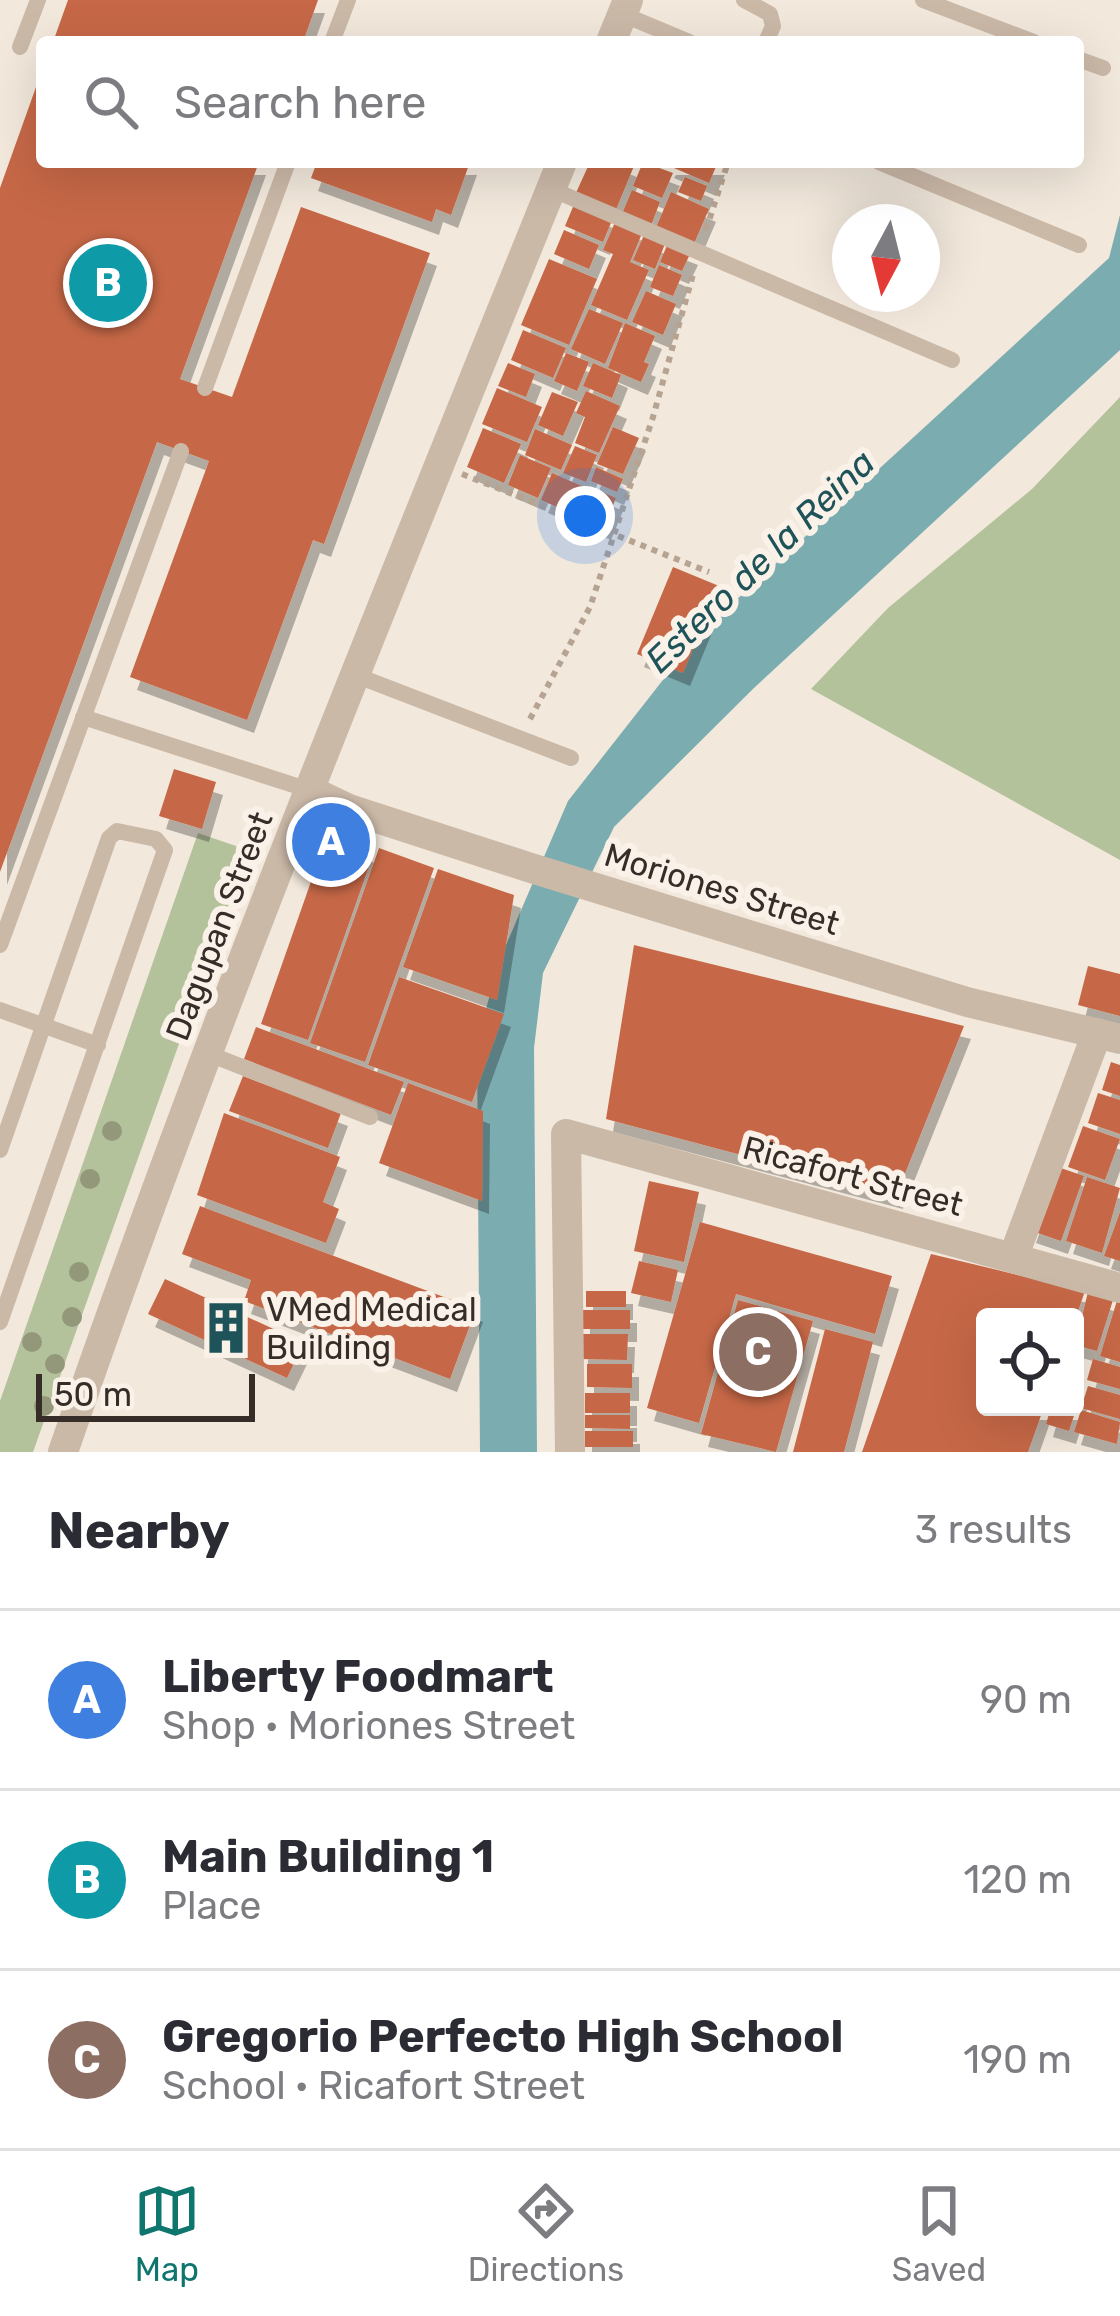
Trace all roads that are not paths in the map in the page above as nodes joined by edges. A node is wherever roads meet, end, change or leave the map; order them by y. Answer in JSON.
{"nodes":[{"id":1,"x":38,"y":0,"type":"edge"},
{"id":2,"x":348,"y":0,"type":"edge"},
{"id":3,"x":744,"y":0,"type":"edge"},
{"id":4,"x":923,"y":0,"type":"edge"},
{"id":5,"x":620,"y":19,"type":"edge"},
{"id":6,"x":334,"y":36,"type":"edge"},
{"id":7,"x":671,"y":36,"type":"edge"},
{"id":8,"x":768,"y":36,"type":"edge"},
{"id":9,"x":1018,"y":36,"type":"edge"},
{"id":10,"x":20,"y":47,"type":"dead end"},
{"id":11,"x":1084,"y":60,"type":"edge"},
{"id":12,"x":1103,"y":68,"type":"dead end"},
{"id":13,"x":286,"y":168,"type":"edge"},
{"id":14,"x":893,"y":168,"type":"edge"},
{"id":15,"x":557,"y":176,"type":"edge"},
{"id":16,"x":1079,"y":245,"type":"dead end"},
{"id":17,"x":952,"y":360,"type":"dead end"},
{"id":18,"x":205,"y":388,"type":"dead end"},
{"id":19,"x":181,"y":451,"type":"dead end"},
{"id":20,"x":355,"y":675,"type":"junction"},
{"id":21,"x":83,"y":717,"type":"junction"},
{"id":22,"x":571,"y":758,"type":"dead end"},
{"id":23,"x":309,"y":790,"type":"junction"},
{"id":24,"x":0,"y":945,"type":"edge"},
{"id":25,"x":0,"y":1010,"type":"edge"},
{"id":26,"x":44,"y":1026,"type":"junction"},
{"id":27,"x":1108,"y":1036,"type":"edge"},
{"id":28,"x":98,"y":1046,"type":"junction"},
{"id":29,"x":209,"y":1054,"type":"junction"},
{"id":30,"x":370,"y":1117,"type":"dead end"},
{"id":31,"x":0,"y":1150,"type":"edge"},
{"id":32,"x":1012,"y":1258,"type":"junction"},
{"id":33,"x":1120,"y":1288,"type":"edge"},
{"id":34,"x":0,"y":1322,"type":"edge"},
{"id":35,"x":63,"y":1452,"type":"edge"},
{"id":36,"x":570,"y":1452,"type":"edge"}],
"edges":[{"from":1,"to":10,"type":"lane"},
{"from":2,"to":6,"type":"lane"},
{"from":3,"to":8,"type":"lane"},
{"from":4,"to":9,"type":"lane"},
{"from":5,"to":7,"type":"lane"},
{"from":11,"to":12,"type":"lane"},
{"from":13,"to":18,"type":"lane"},
{"from":14,"to":16,"type":"lane"},
{"from":15,"to":17,"type":"lane"},
{"from":15,"to":20,"type":"street","name":"Dagupan Street"},
{"from":19,"to":21,"type":"lane"},
{"from":20,"to":22,"type":"lane"},
{"from":20,"to":23,"type":"street","name":"Dagupan Street"},
{"from":21,"to":23,"type":"lane"},
{"from":21,"to":24,"type":"lane"},
{"from":23,"to":27,"type":"street","name":"Moriones Street"},
{"from":23,"to":29,"type":"street","name":"Dagupan Street"},
{"from":25,"to":26,"type":"lane"},
{"from":26,"to":28,"type":"lane"},
{"from":26,"to":28,"type":"lane"},
{"from":26,"to":31,"type":"lane"},
{"from":27,"to":32,"type":"street"},
{"from":28,"to":34,"type":"lane"},
{"from":29,"to":30,"type":"lane"},
{"from":29,"to":35,"type":"street","name":"Dagupan Street"},
{"from":32,"to":33,"type":"street","name":"Ricafort Street"},
{"from":32,"to":36,"type":"street","name":"Ricafort Street"}]}
